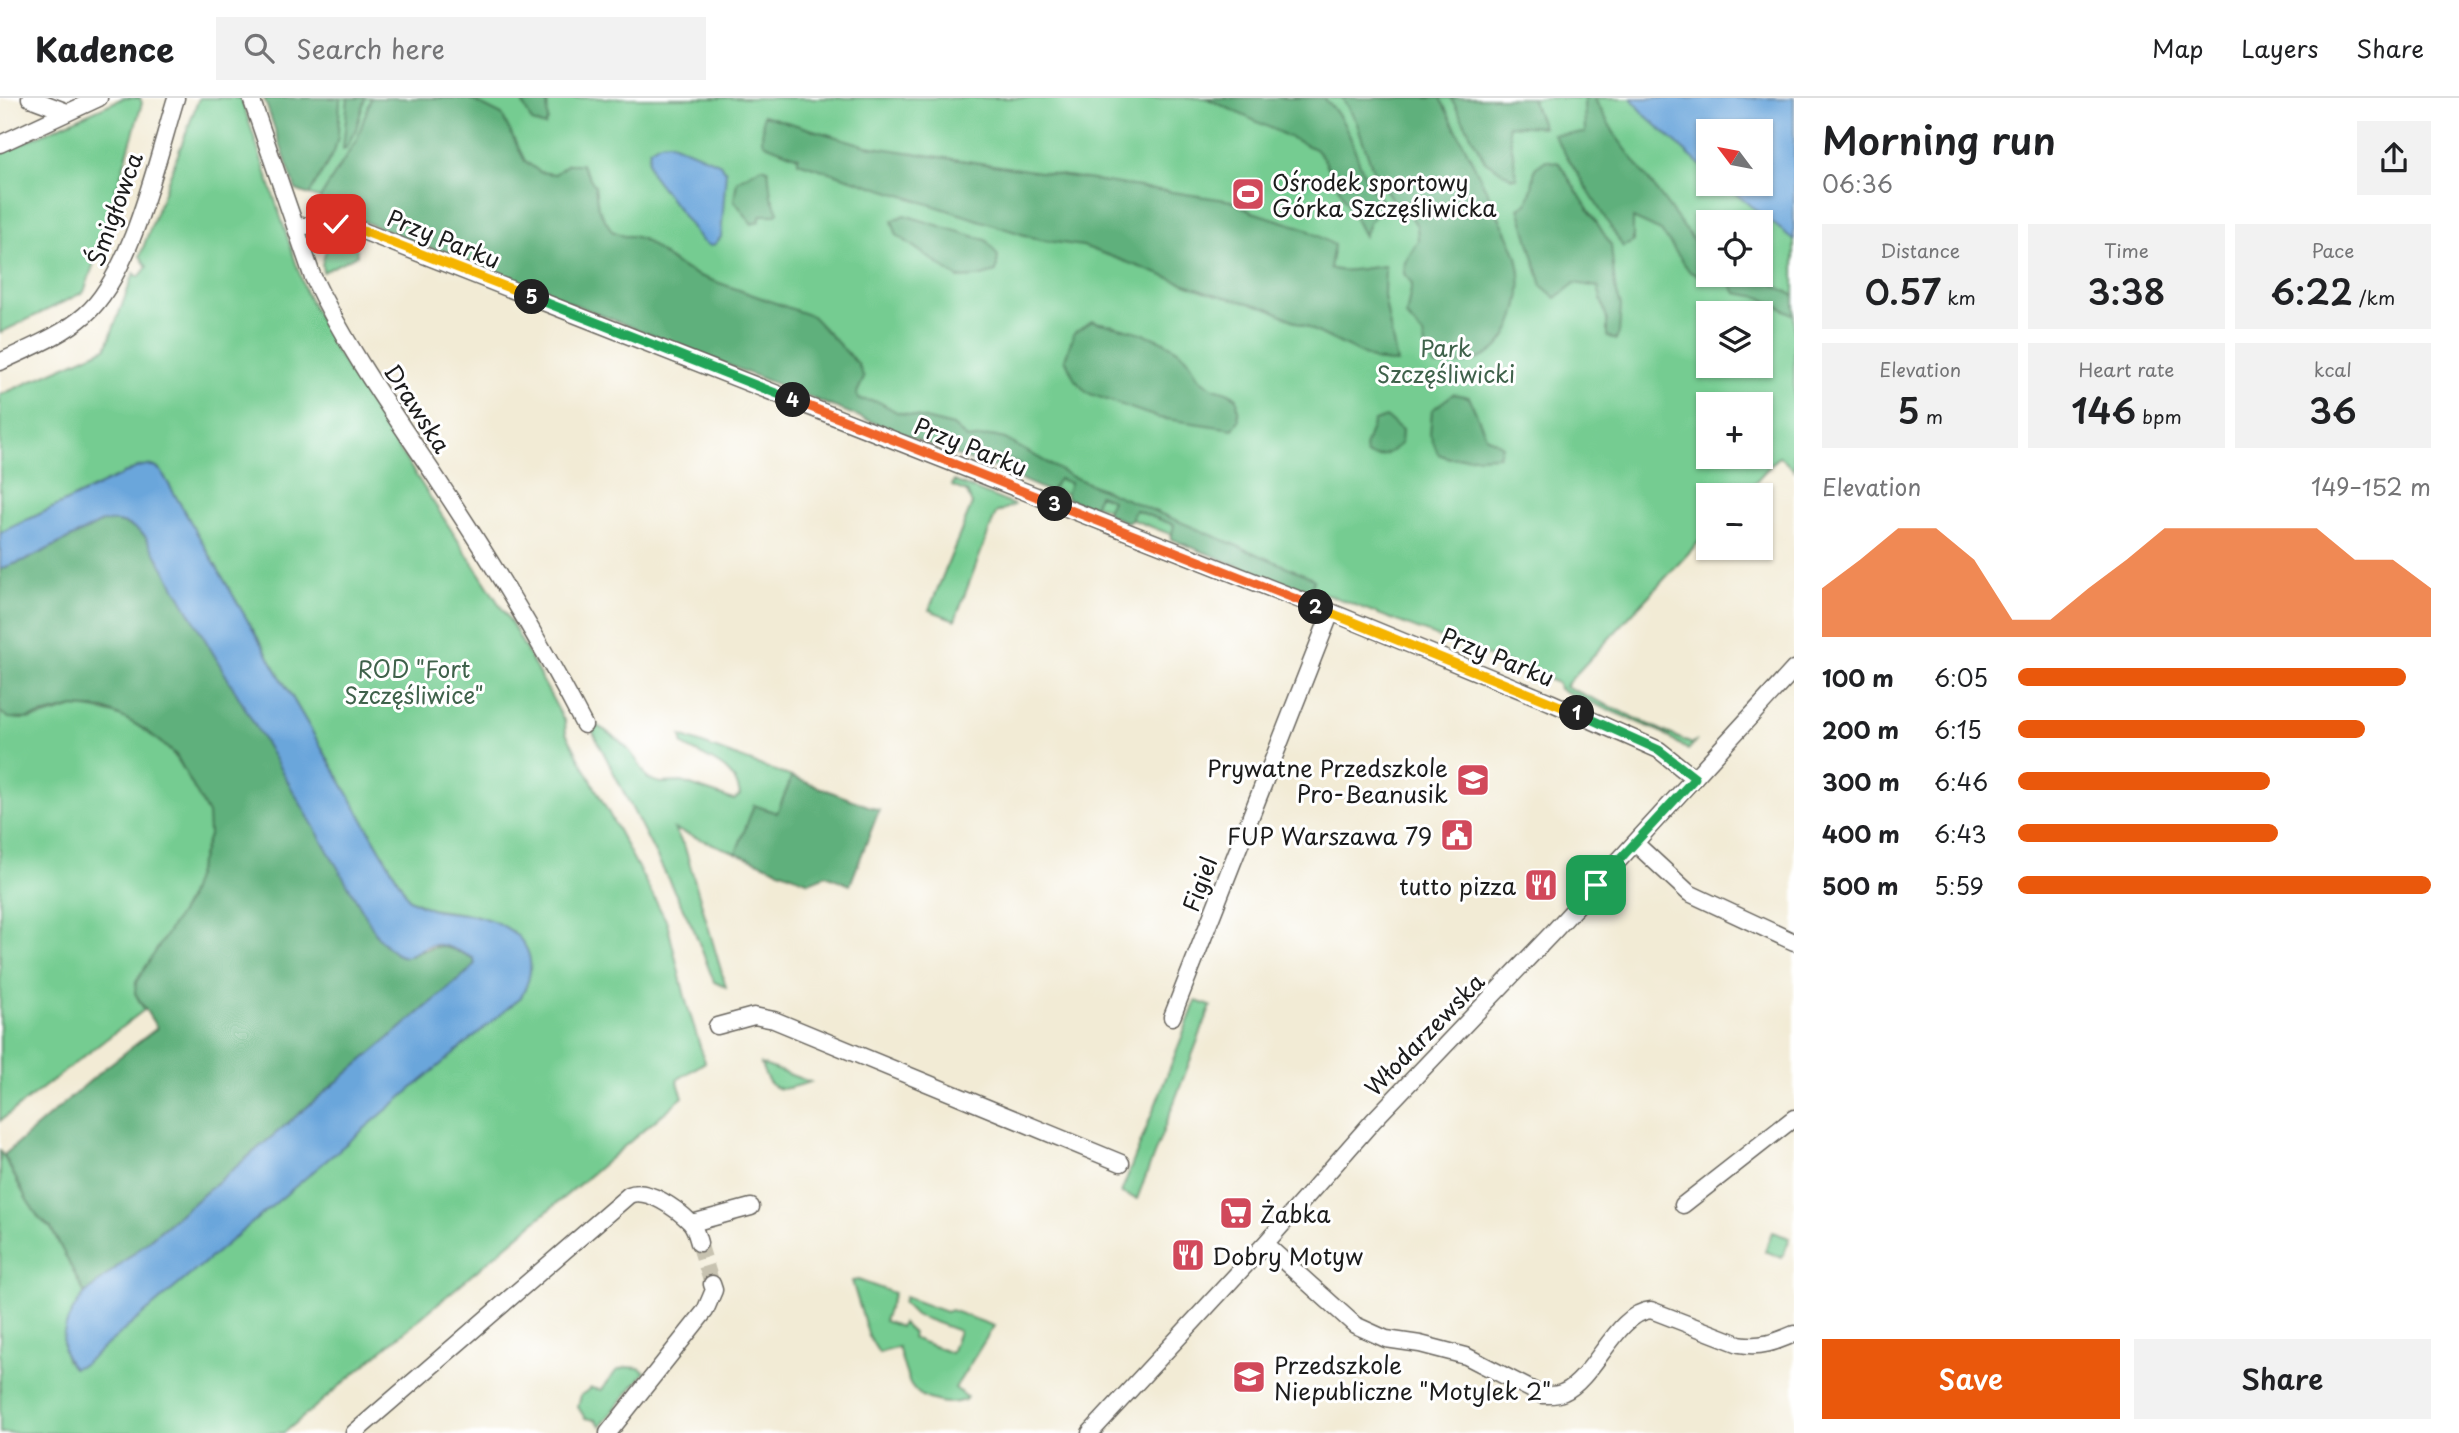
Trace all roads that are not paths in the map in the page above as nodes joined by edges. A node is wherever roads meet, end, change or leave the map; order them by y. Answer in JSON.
{"nodes":[{"id":1,"x":30,"y":98,"type":"edge"},
{"id":2,"x":99,"y":98,"type":"edge"},
{"id":3,"x":176,"y":98,"type":"edge"},
{"id":4,"x":251,"y":98,"type":"edge"},
{"id":5,"x":67,"y":112,"type":"junction"},
{"id":6,"x":0,"y":144,"type":"edge"},
{"id":7,"x":296,"y":227,"type":"junction"},
{"id":8,"x":0,"y":362,"type":"edge"},
{"id":9,"x":1331,"y":612,"type":"junction"},
{"id":10,"x":1794,"y":669,"type":"edge"},
{"id":11,"x":584,"y":725,"type":"dead end"},
{"id":12,"x":1695,"y":778,"type":"junction"},
{"id":13,"x":1635,"y":843,"type":"junction"},
{"id":14,"x":1794,"y":942,"type":"edge"},
{"id":15,"x":1172,"y":1017,"type":"dead end"},
{"id":16,"x":717,"y":1026,"type":"dead end"},
{"id":17,"x":1794,"y":1118,"type":"edge"},
{"id":18,"x":1121,"y":1163,"type":"dead end"},
{"id":19,"x":1683,"y":1205,"type":"dead end"},
{"id":20,"x":751,"y":1207,"type":"dead end"},
{"id":21,"x":692,"y":1223,"type":"junction"},
{"id":22,"x":699,"y":1243,"type":"tunnel mouth"},
{"id":23,"x":1265,"y":1244,"type":"junction"},
{"id":24,"x":712,"y":1284,"type":"tunnel mouth"},
{"id":25,"x":1794,"y":1334,"type":"edge"},
{"id":26,"x":354,"y":1433,"type":"edge"},
{"id":27,"x":608,"y":1433,"type":"edge"},
{"id":28,"x":1090,"y":1433,"type":"edge"}],
"edges":[{"from":1,"to":5,"type":"street"},
{"from":2,"to":5,"type":"street"},
{"from":3,"to":8,"type":"street","name":"Śmigłowca"},
{"from":4,"to":7,"type":"street","name":"Drawska"},
{"from":5,"to":6,"type":"street"},
{"from":7,"to":9,"type":"street","name":"Przy Parku"},
{"from":7,"to":11,"type":"street","name":"Drawska"},
{"from":9,"to":12,"type":"street","name":"Przy Parku"},
{"from":9,"to":15,"type":"street","name":"Figiel"},
{"from":10,"to":12,"type":"street","name":"Włodarzewska"},
{"from":12,"to":13,"type":"street","name":"Włodarzewska"},
{"from":13,"to":14,"type":"street"},
{"from":13,"to":23,"type":"street","name":"Włodarzewska"},
{"from":16,"to":18,"type":"street"},
{"from":17,"to":19,"type":"street"},
{"from":20,"to":21,"type":"street"},
{"from":21,"to":22,"type":"street"},
{"from":21,"to":26,"type":"street"},
{"from":23,"to":25,"type":"street"},
{"from":23,"to":28,"type":"street","name":"Włodarzewska"},
{"from":24,"to":27,"type":"street"}]}
